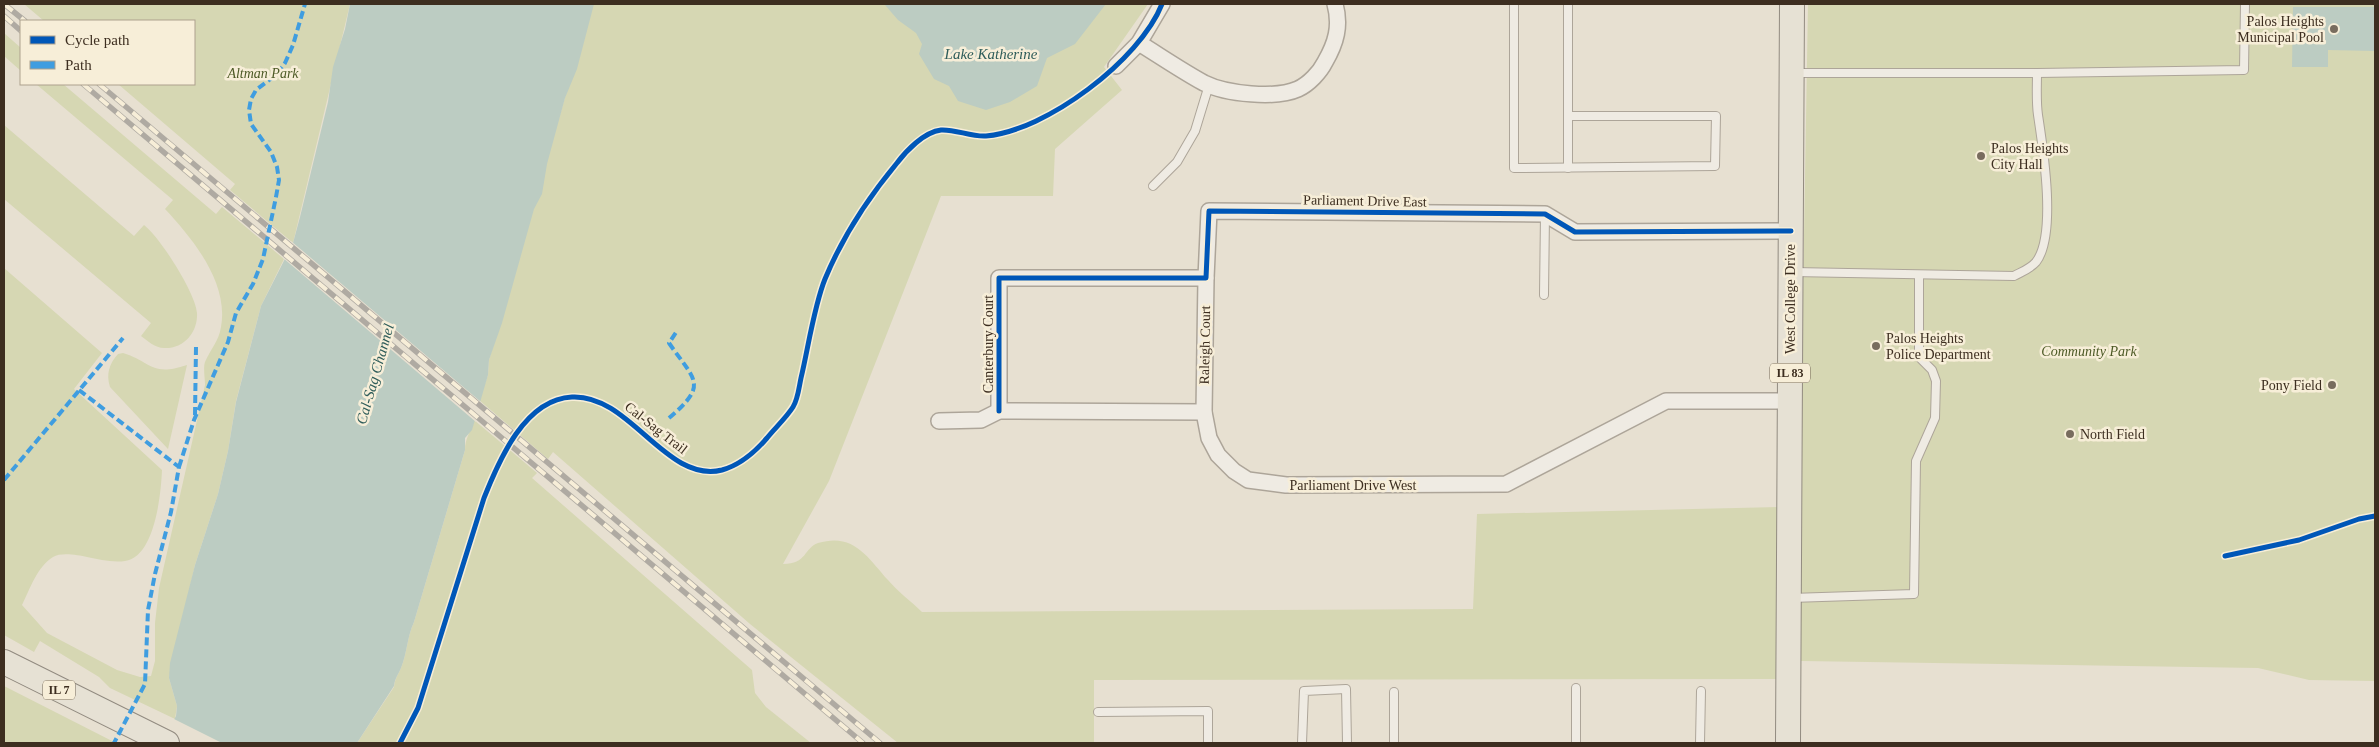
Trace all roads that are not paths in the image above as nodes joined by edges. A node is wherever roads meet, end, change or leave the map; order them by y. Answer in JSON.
{"nodes":[{"id":1,"x":1162,"y":4,"type":"edge"},
{"id":2,"x":1335,"y":4,"type":"edge"},
{"id":3,"x":1514,"y":4,"type":"edge"},
{"id":4,"x":1568,"y":4,"type":"edge"},
{"id":5,"x":1792,"y":4,"type":"edge"},
{"id":6,"x":2245,"y":4,"type":"edge"},
{"id":7,"x":1139,"y":43,"type":"junction"},
{"id":8,"x":1116,"y":66,"type":"dead end"},
{"id":9,"x":2037,"y":73,"type":"junction"},
{"id":10,"x":1792,"y":74,"type":"junction"},
{"id":11,"x":1209,"y":85,"type":"junction"},
{"id":12,"x":1568,"y":116,"type":"junction"},
{"id":13,"x":1568,"y":168,"type":"junction"},
{"id":14,"x":1153,"y":186,"type":"dead end"},
{"id":15,"x":1545,"y":214,"type":"junction"},
{"id":16,"x":1791,"y":231,"type":"junction"},
{"id":17,"x":1791,"y":272,"type":"junction"},
{"id":18,"x":1919,"y":275,"type":"junction"},
{"id":19,"x":1206,"y":278,"type":"junction"},
{"id":20,"x":1544,"y":294,"type":"dead end"},
{"id":21,"x":1790,"y":401,"type":"junction"},
{"id":22,"x":999,"y":411,"type":"junction"},
{"id":23,"x":1204,"y":412,"type":"junction"},
{"id":24,"x":939,"y":421,"type":"dead end"},
{"id":25,"x":1789,"y":598,"type":"junction"},
{"id":26,"x":4,"y":662,"type":"edge"},
{"id":27,"x":1576,"y":688,"type":"dead end"},
{"id":28,"x":1701,"y":691,"type":"dead end"},
{"id":29,"x":1394,"y":692,"type":"dead end"},
{"id":30,"x":1098,"y":712,"type":"dead end"},
{"id":31,"x":167,"y":743,"type":"edge"},
{"id":32,"x":1208,"y":743,"type":"edge"},
{"id":33,"x":1302,"y":743,"type":"edge"},
{"id":34,"x":1347,"y":743,"type":"edge"},
{"id":35,"x":1394,"y":743,"type":"edge"},
{"id":36,"x":1576,"y":743,"type":"edge"},
{"id":37,"x":1700,"y":743,"type":"edge"},
{"id":38,"x":1788,"y":743,"type":"edge"}],
"edges":[{"from":1,"to":7,"type":"street"},
{"from":2,"to":11,"type":"street"},
{"from":3,"to":13,"type":"lane"},
{"from":4,"to":12,"type":"lane"},
{"from":5,"to":10,"type":"main road","name":"West College Drive","number":"IL 83"},
{"from":6,"to":9,"type":"lane"},
{"from":7,"to":8,"type":"street"},
{"from":7,"to":11,"type":"street"},
{"from":9,"to":10,"type":"lane"},
{"from":9,"to":18,"type":"lane"},
{"from":10,"to":16,"type":"main road","name":"West College Drive","number":"IL 83"},
{"from":11,"to":14,"type":"lane"},
{"from":12,"to":13,"type":"lane"},
{"from":12,"to":13,"type":"lane"},
{"from":15,"to":16,"type":"street"},
{"from":15,"to":19,"type":"street","name":"Parliament Drive East"},
{"from":15,"to":20,"type":"lane"},
{"from":16,"to":17,"type":"main road","name":"West College Drive","number":"IL 83"},
{"from":17,"to":18,"type":"lane"},
{"from":17,"to":21,"type":"main road","name":"West College Drive","number":"IL 83"},
{"from":18,"to":25,"type":"lane"},
{"from":19,"to":22,"type":"street","name":"Canterbury Court"},
{"from":19,"to":23,"type":"street","name":"Raleigh Court"},
{"from":21,"to":23,"type":"street","name":"Parliament Drive West"},
{"from":21,"to":25,"type":"main road","name":"West College Drive","number":"IL 83"},
{"from":22,"to":23,"type":"street"},
{"from":22,"to":24,"type":"street"},
{"from":25,"to":38,"type":"main road","name":"West College Drive","number":"IL 83"},
{"from":26,"to":31,"type":"main road","number":"IL 7"},
{"from":27,"to":36,"type":"lane"},
{"from":28,"to":37,"type":"lane"},
{"from":29,"to":35,"type":"lane"},
{"from":30,"to":32,"type":"lane"},
{"from":33,"to":34,"type":"lane"}]}
